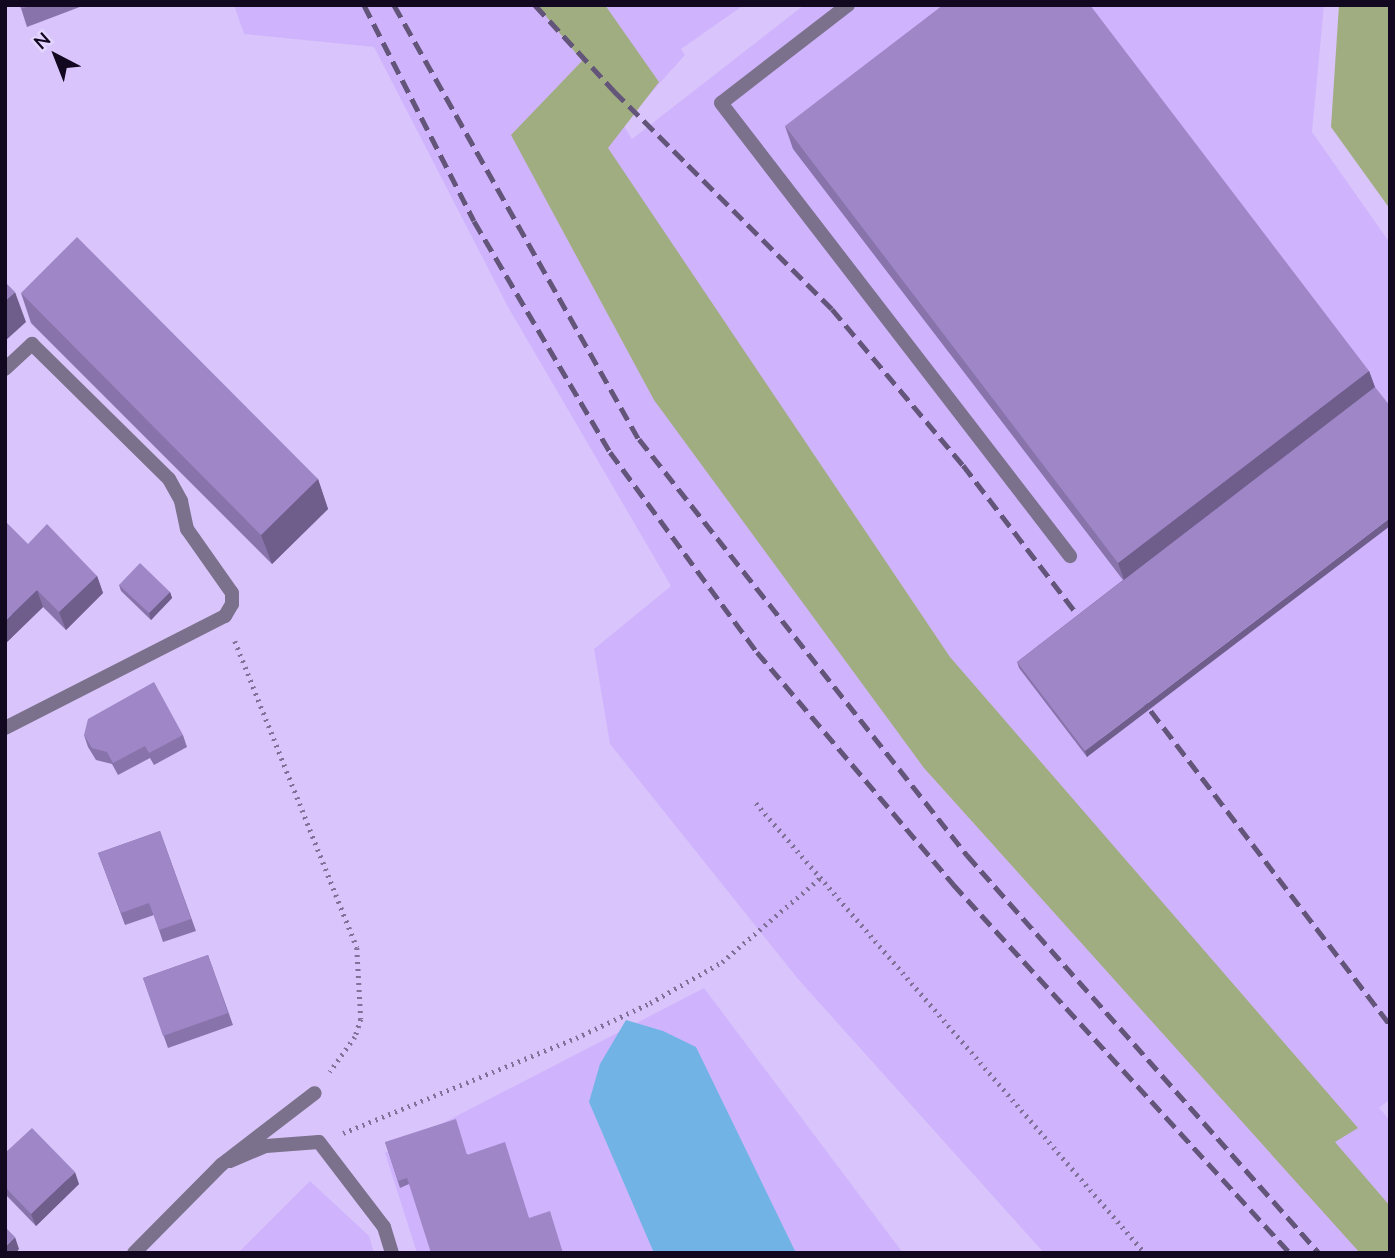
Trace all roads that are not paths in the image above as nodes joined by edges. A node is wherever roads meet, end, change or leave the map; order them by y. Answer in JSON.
{"nodes":[{"id":1,"x":848,"y":5,"type":"edge"},
{"id":2,"x":5,"y":369,"type":"edge"},
{"id":3,"x":1070,"y":556,"type":"dead end"},
{"id":4,"x":5,"y":728,"type":"edge"},
{"id":5,"x":315,"y":1093,"type":"road end"},
{"id":6,"x":221,"y":1165,"type":"junction"},
{"id":7,"x":134,"y":1253,"type":"edge"},
{"id":8,"x":392,"y":1253,"type":"edge"}],
"edges":[{"from":1,"to":3,"type":"street"},
{"from":2,"to":4,"type":"street"},
{"from":5,"to":6,"type":"street"},
{"from":6,"to":7,"type":"street"},
{"from":6,"to":8,"type":"street"}]}
